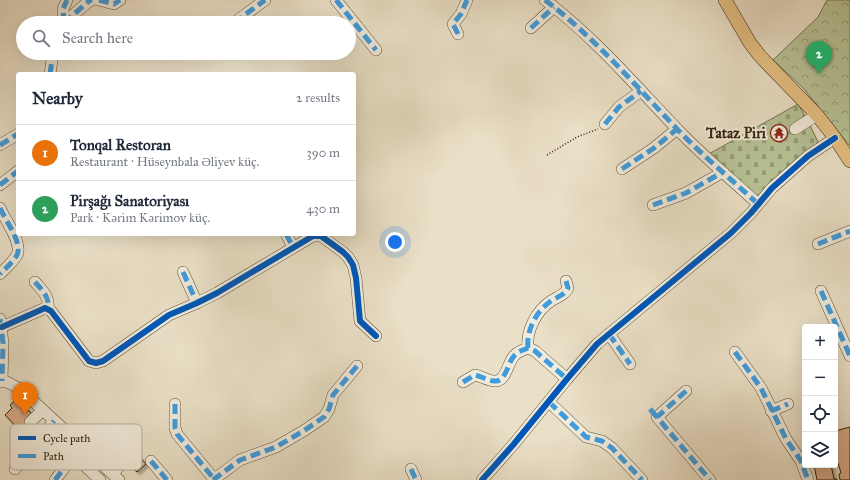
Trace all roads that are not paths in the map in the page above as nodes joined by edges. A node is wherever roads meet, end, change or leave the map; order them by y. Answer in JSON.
{"nodes":[{"id":1,"x":67,"y":0,"type":"edge"},
{"id":2,"x":92,"y":0,"type":"edge"},
{"id":3,"x":99,"y":0,"type":"edge"},
{"id":4,"x":120,"y":0,"type":"edge"},
{"id":5,"x":265,"y":0,"type":"edge"},
{"id":6,"x":336,"y":0,"type":"edge"},
{"id":7,"x":467,"y":0,"type":"edge"},
{"id":8,"x":545,"y":0,"type":"edge"},
{"id":9,"x":725,"y":0,"type":"edge"},
{"id":10,"x":554,"y":7,"type":"junction"},
{"id":11,"x":63,"y":16,"type":"edge"},
{"id":12,"x":73,"y":16,"type":"edge"},
{"id":13,"x":242,"y":16,"type":"edge"},
{"id":14,"x":349,"y":16,"type":"edge"},
{"id":15,"x":356,"y":25,"type":"edge"},
{"id":16,"x":531,"y":28,"type":"dead end"},
{"id":17,"x":458,"y":34,"type":"dead end"},
{"id":18,"x":376,"y":50,"type":"dead end"},
{"id":19,"x":52,"y":60,"type":"edge"},
{"id":20,"x":50,"y":72,"type":"edge"},
{"id":21,"x":642,"y":91,"type":"junction"},
{"id":22,"x":817,"y":115,"type":"junction"},
{"id":23,"x":605,"y":124,"type":"road end"},
{"id":24,"x":677,"y":129,"type":"junction"},
{"id":25,"x":795,"y":130,"type":"dead end"},
{"id":26,"x":16,"y":135,"type":"edge"},
{"id":27,"x":835,"y":138,"type":"junction"},
{"id":28,"x":0,"y":145,"type":"edge"},
{"id":29,"x":850,"y":161,"type":"edge"},
{"id":30,"x":622,"y":169,"type":"dead end"},
{"id":31,"x":723,"y":172,"type":"junction"},
{"id":32,"x":16,"y":173,"type":"edge"},
{"id":33,"x":0,"y":185,"type":"edge"},
{"id":34,"x":758,"y":204,"type":"junction"},
{"id":35,"x":653,"y":205,"type":"dead end"},
{"id":36,"x":0,"y":208,"type":"edge"},
{"id":37,"x":850,"y":231,"type":"edge"},
{"id":38,"x":287,"y":236,"type":"edge"},
{"id":39,"x":313,"y":236,"type":"edge"},
{"id":40,"x":321,"y":236,"type":"edge"},
{"id":41,"x":818,"y":244,"type":"dead end"},
{"id":42,"x":293,"y":247,"type":"junction"},
{"id":43,"x":183,"y":272,"type":"dead end"},
{"id":44,"x":0,"y":274,"type":"edge"},
{"id":45,"x":566,"y":281,"type":"dead end"},
{"id":46,"x":36,"y":282,"type":"dead end"},
{"id":47,"x":821,"y":291,"type":"dead end"},
{"id":48,"x":197,"y":303,"type":"junction"},
{"id":49,"x":48,"y":309,"type":"junction"},
{"id":50,"x":1,"y":323,"type":"edge"},
{"id":51,"x":609,"y":334,"type":"junction"},
{"id":52,"x":376,"y":336,"type":"dead end"},
{"id":53,"x":528,"y":348,"type":"junction"},
{"id":54,"x":735,"y":352,"type":"dead end"},
{"id":55,"x":850,"y":356,"type":"edge"},
{"id":56,"x":630,"y":364,"type":"dead end"},
{"id":57,"x":357,"y":366,"type":"dead end"},
{"id":58,"x":566,"y":379,"type":"junction"},
{"id":59,"x":1,"y":382,"type":"edge"},
{"id":60,"x":463,"y":382,"type":"dead end"},
{"id":61,"x":686,"y":392,"type":"dead end"},
{"id":62,"x":549,"y":402,"type":"junction"},
{"id":63,"x":175,"y":404,"type":"dead end"},
{"id":64,"x":788,"y":404,"type":"dead end"},
{"id":65,"x":43,"y":410,"type":"junction"},
{"id":66,"x":771,"y":411,"type":"junction"},
{"id":67,"x":54,"y":420,"type":"junction"},
{"id":68,"x":30,"y":422,"type":"dead end"},
{"id":69,"x":51,"y":424,"type":"edge"},
{"id":70,"x":58,"y":424,"type":"edge"},
{"id":71,"x":151,"y":461,"type":"dead end"},
{"id":72,"x":411,"y":469,"type":"dead end"},
{"id":73,"x":62,"y":470,"type":"edge"},
{"id":74,"x":89,"y":470,"type":"edge"},
{"id":75,"x":108,"y":470,"type":"edge"},
{"id":76,"x":116,"y":477,"type":"edge"},
{"id":77,"x":639,"y":479,"type":"edge"},
{"id":78,"x":55,"y":480,"type":"edge"},
{"id":79,"x":100,"y":480,"type":"edge"},
{"id":80,"x":168,"y":480,"type":"edge"},
{"id":81,"x":214,"y":480,"type":"edge"},
{"id":82,"x":416,"y":480,"type":"edge"},
{"id":83,"x":482,"y":480,"type":"edge"},
{"id":84,"x":710,"y":480,"type":"edge"},
{"id":85,"x":808,"y":480,"type":"edge"}],
"edges":[{"from":1,"to":11,"type":"street"},
{"from":2,"to":12,"type":"street"},
{"from":3,"to":4,"type":"street"},
{"from":5,"to":13,"type":"street"},
{"from":6,"to":14,"type":"street"},
{"from":7,"to":17,"type":"street"},
{"from":8,"to":10,"type":"street"},
{"from":9,"to":22,"type":"main road"},
{"from":10,"to":16,"type":"street"},
{"from":10,"to":21,"type":"street"},
{"from":15,"to":18,"type":"street"},
{"from":19,"to":20,"type":"street"},
{"from":21,"to":23,"type":"street"},
{"from":21,"to":24,"type":"street"},
{"from":22,"to":25,"type":"street"},
{"from":22,"to":27,"type":"main road"},
{"from":24,"to":30,"type":"street"},
{"from":24,"to":31,"type":"street"},
{"from":26,"to":28,"type":"street"},
{"from":27,"to":29,"type":"main road"},
{"from":27,"to":34,"type":"street"},
{"from":31,"to":34,"type":"street"},
{"from":31,"to":35,"type":"street"},
{"from":32,"to":33,"type":"street"},
{"from":34,"to":51,"type":"street"},
{"from":36,"to":44,"type":"street"},
{"from":37,"to":41,"type":"street"},
{"from":38,"to":42,"type":"street"},
{"from":39,"to":42,"type":"street"},
{"from":40,"to":52,"type":"street"},
{"from":42,"to":48,"type":"street"},
{"from":43,"to":48,"type":"street"},
{"from":45,"to":53,"type":"street"},
{"from":46,"to":49,"type":"street"},
{"from":47,"to":55,"type":"street"},
{"from":48,"to":49,"type":"street"},
{"from":49,"to":50,"type":"street"},
{"from":50,"to":59,"type":"street"},
{"from":51,"to":56,"type":"street"},
{"from":51,"to":58,"type":"street"},
{"from":53,"to":58,"type":"street"},
{"from":53,"to":60,"type":"street"},
{"from":54,"to":66,"type":"street"},
{"from":57,"to":81,"type":"street"},
{"from":58,"to":62,"type":"street"},
{"from":59,"to":65,"type":"street"},
{"from":61,"to":84,"type":"street"},
{"from":62,"to":77,"type":"street"},
{"from":62,"to":83,"type":"street"},
{"from":63,"to":81,"type":"street"},
{"from":64,"to":66,"type":"street"},
{"from":65,"to":67,"type":"street"},
{"from":65,"to":68,"type":"street"},
{"from":66,"to":85,"type":"street"},
{"from":67,"to":69,"type":"street"},
{"from":67,"to":70,"type":"street"},
{"from":71,"to":80,"type":"street"},
{"from":72,"to":82,"type":"street"},
{"from":73,"to":78,"type":"street"},
{"from":74,"to":79,"type":"street"},
{"from":75,"to":76,"type":"street"}]}
